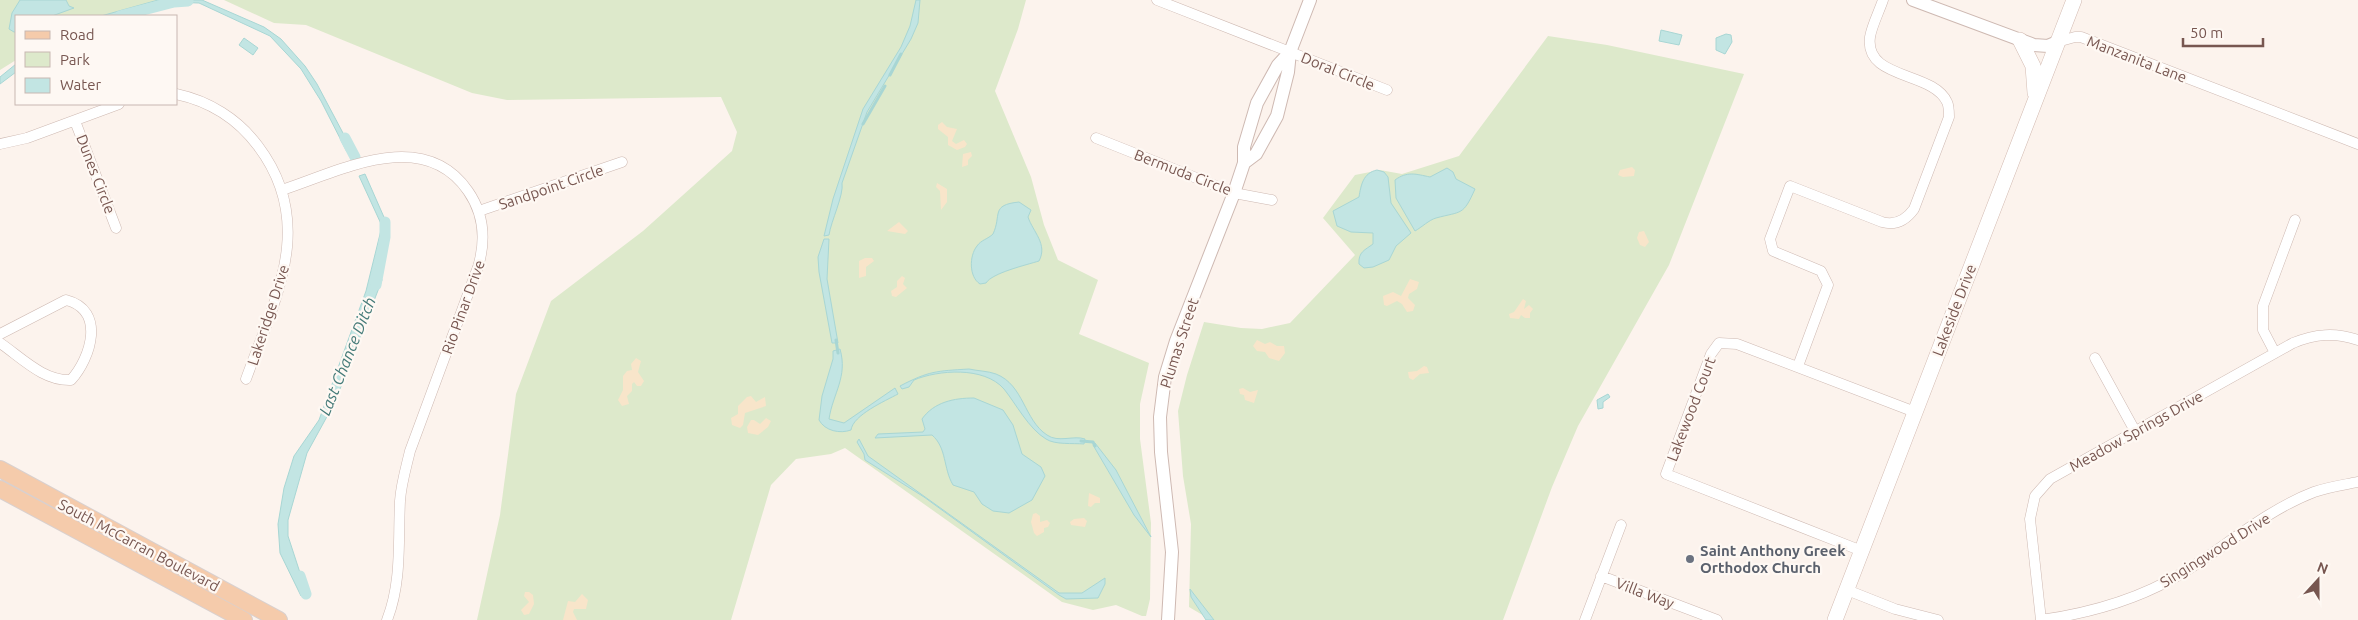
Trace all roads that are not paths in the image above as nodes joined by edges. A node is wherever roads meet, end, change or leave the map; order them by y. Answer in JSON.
{"nodes":[{"id":1,"x":1157,"y":0,"type":"edge"},
{"id":2,"x":1310,"y":0,"type":"edge"},
{"id":3,"x":1883,"y":0,"type":"edge"},
{"id":4,"x":1914,"y":0,"type":"edge"},
{"id":5,"x":2074,"y":0,"type":"edge"},
{"id":6,"x":2020,"y":40,"type":"junction"},
{"id":7,"x":2057,"y":42,"type":"junction"},
{"id":8,"x":1290,"y":52,"type":"junction"},
{"id":9,"x":1387,"y":90,"type":"dead end"},
{"id":10,"x":178,"y":95,"type":"edge"},
{"id":11,"x":2036,"y":97,"type":"junction"},
{"id":12,"x":116,"y":105,"type":"edge"},
{"id":13,"x":75,"y":121,"type":"junction"},
{"id":14,"x":1096,"y":138,"type":"dead end"},
{"id":15,"x":0,"y":144,"type":"edge"},
{"id":16,"x":2358,"y":144,"type":"edge"},
{"id":17,"x":622,"y":162,"type":"dead end"},
{"id":18,"x":1244,"y":163,"type":"junction"},
{"id":19,"x":282,"y":190,"type":"junction"},
{"id":20,"x":1234,"y":193,"type":"junction"},
{"id":21,"x":1272,"y":200,"type":"dead end"},
{"id":22,"x":479,"y":211,"type":"junction"},
{"id":23,"x":2295,"y":220,"type":"dead end"},
{"id":24,"x":116,"y":228,"type":"dead end"},
{"id":25,"x":0,"y":334,"type":"edge"},
{"id":26,"x":2358,"y":340,"type":"edge"},
{"id":27,"x":0,"y":343,"type":"edge"},
{"id":28,"x":2275,"y":353,"type":"junction"},
{"id":29,"x":2095,"y":358,"type":"dead end"},
{"id":30,"x":1798,"y":366,"type":"junction"},
{"id":31,"x":246,"y":379,"type":"dead end"},
{"id":32,"x":1915,"y":412,"type":"junction"},
{"id":33,"x":2135,"y":431,"type":"junction"},
{"id":34,"x":0,"y":469,"type":"edge"},
{"id":35,"x":2358,"y":482,"type":"edge"},
{"id":36,"x":0,"y":489,"type":"edge"},
{"id":37,"x":1621,"y":525,"type":"dead end"},
{"id":38,"x":1862,"y":551,"type":"junction"},
{"id":39,"x":1601,"y":576,"type":"junction"},
{"id":40,"x":1847,"y":590,"type":"junction"},
{"id":41,"x":244,"y":620,"type":"edge"},
{"id":42,"x":279,"y":620,"type":"edge"},
{"id":43,"x":387,"y":620,"type":"edge"},
{"id":44,"x":1168,"y":620,"type":"edge"},
{"id":45,"x":1585,"y":620,"type":"edge"},
{"id":46,"x":1717,"y":620,"type":"edge"},
{"id":47,"x":1835,"y":620,"type":"edge"},
{"id":48,"x":1938,"y":620,"type":"edge"},
{"id":49,"x":2041,"y":620,"type":"edge"}],
"edges":[{"from":1,"to":8,"type":"street","name":"Doral Circle"},
{"from":2,"to":8,"type":"street","name":"Plumas Street"},
{"from":3,"to":30,"type":"street"},
{"from":4,"to":6,"type":"street","name":"Manzanita Lane"},
{"from":5,"to":7,"type":"main road","name":"Lakeside Drive"},
{"from":6,"to":7,"type":"street","name":"Manzanita Lane"},
{"from":6,"to":11,"type":"main road"},
{"from":7,"to":11,"type":"main road","name":"Lakeside Drive"},
{"from":7,"to":16,"type":"street","name":"Manzanita Lane"},
{"from":8,"to":9,"type":"street","name":"Doral Circle"},
{"from":8,"to":18,"type":"street","name":"Plumas Street"},
{"from":8,"to":18,"type":"street","name":"Plumas Street"},
{"from":10,"to":19,"type":"street","name":"Lakeridge Drive"},
{"from":11,"to":32,"type":"main road","name":"Lakeside Drive"},
{"from":12,"to":13,"type":"street"},
{"from":13,"to":15,"type":"street"},
{"from":13,"to":24,"type":"street","name":"Dunes Circle"},
{"from":14,"to":20,"type":"street","name":"Bermuda Circle"},
{"from":17,"to":22,"type":"street","name":"Sandpoint Circle"},
{"from":18,"to":20,"type":"street","name":"Plumas Street"},
{"from":19,"to":22,"type":"street","name":"Rio Pinar Drive"},
{"from":19,"to":31,"type":"street","name":"Lakeridge Drive"},
{"from":20,"to":21,"type":"street","name":"Bermuda Circle"},
{"from":20,"to":44,"type":"street","name":"Plumas Street"},
{"from":22,"to":43,"type":"street","name":"Rio Pinar Drive"},
{"from":23,"to":28,"type":"street"},
{"from":25,"to":27,"type":"street"},
{"from":26,"to":28,"type":"street","name":"Meadow Springs Drive"},
{"from":28,"to":33,"type":"street","name":"Meadow Springs Drive"},
{"from":29,"to":33,"type":"street"},
{"from":30,"to":32,"type":"street","name":"Lakewood Court"},
{"from":30,"to":38,"type":"street","name":"Lakewood Court"},
{"from":32,"to":38,"type":"main road","name":"Lakeside Drive"},
{"from":33,"to":49,"type":"street","name":"Meadow Springs Drive"},
{"from":34,"to":42,"type":"main road","name":"South McCarran Boulevard"},
{"from":35,"to":49,"type":"street","name":"Singingwood Drive"},
{"from":36,"to":41,"type":"main road","name":"South McCarran Boulevard"},
{"from":37,"to":39,"type":"street"},
{"from":38,"to":40,"type":"main road","name":"Lakeside Drive"},
{"from":39,"to":45,"type":"street"},
{"from":39,"to":46,"type":"street","name":"Villa Way"},
{"from":40,"to":47,"type":"main road","name":"Lakeside Drive"},
{"from":40,"to":48,"type":"street"}]}
